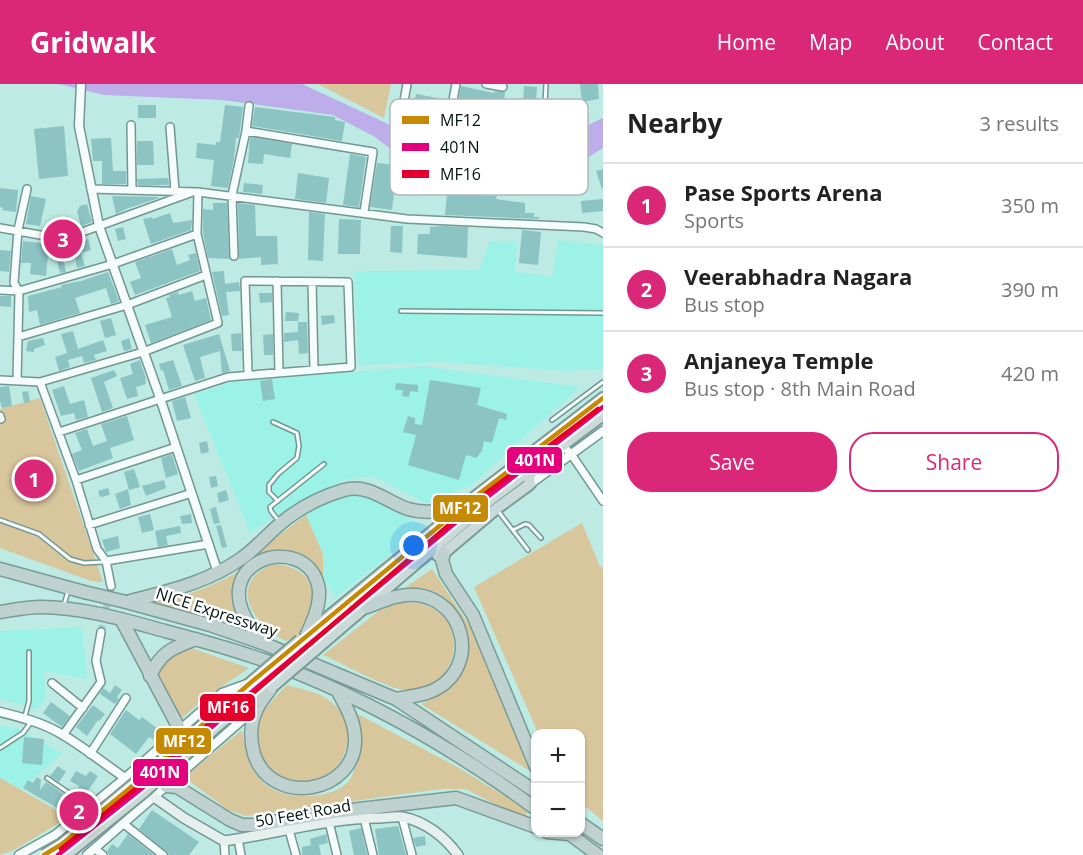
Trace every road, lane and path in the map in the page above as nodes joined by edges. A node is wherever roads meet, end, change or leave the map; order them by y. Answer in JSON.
{"nodes":[{"id":1,"x":81,"y":84,"type":"edge"},
{"id":2,"x":407,"y":84,"type":"edge"},
{"id":3,"x":456,"y":84,"type":"edge"},
{"id":4,"x":486,"y":84,"type":"edge"},
{"id":5,"x":546,"y":84,"type":"edge"},
{"id":6,"x":502,"y":87,"type":"dead end"},
{"id":7,"x":404,"y":99,"type":"edge"},
{"id":8,"x":453,"y":99,"type":"edge"},
{"id":9,"x":545,"y":99,"type":"edge"},
{"id":10,"x":249,"y":106,"type":"dead end"},
{"id":11,"x":131,"y":125,"type":"dead end"},
{"id":12,"x":171,"y":127,"type":"dead end"},
{"id":13,"x":246,"y":131,"type":"junction"},
{"id":14,"x":27,"y":189,"type":"dead end"},
{"id":15,"x":91,"y":189,"type":"junction"},
{"id":16,"x":132,"y":190,"type":"junction"},
{"id":17,"x":175,"y":191,"type":"junction"},
{"id":18,"x":196,"y":192,"type":"junction"},
{"id":19,"x":232,"y":195,"type":"junction"},
{"id":20,"x":364,"y":212,"type":"junction"},
{"id":21,"x":99,"y":226,"type":"junction"},
{"id":22,"x":0,"y":228,"type":"edge"},
{"id":23,"x":18,"y":230,"type":"junction"},
{"id":24,"x":197,"y":234,"type":"junction"},
{"id":25,"x":603,"y":234,"type":"edge"},
{"id":26,"x":234,"y":256,"type":"dead end"},
{"id":27,"x":113,"y":264,"type":"junction"},
{"id":28,"x":206,"y":275,"type":"junction"},
{"id":29,"x":277,"y":281,"type":"junction"},
{"id":30,"x":312,"y":282,"type":"junction"},
{"id":31,"x":0,"y":290,"type":"edge"},
{"id":32,"x":19,"y":291,"type":"junction"},
{"id":33,"x":127,"y":305,"type":"junction"},
{"id":34,"x":400,"y":311,"type":"dead end"},
{"id":35,"x":603,"y":313,"type":"edge"},
{"id":36,"x":18,"y":337,"type":"junction"},
{"id":37,"x":143,"y":352,"type":"junction"},
{"id":38,"x":314,"y":370,"type":"junction"},
{"id":39,"x":248,"y":372,"type":"dead end"},
{"id":40,"x":279,"y":373,"type":"junction"},
{"id":41,"x":0,"y":380,"type":"edge"},
{"id":42,"x":17,"y":381,"type":"junction"},
{"id":43,"x":40,"y":382,"type":"junction"},
{"id":44,"x":603,"y":382,"type":"edge"},
{"id":45,"x":160,"y":398,"type":"junction"},
{"id":46,"x":603,"y":398,"type":"edge"},
{"id":47,"x":603,"y":415,"type":"edge"},
{"id":48,"x":552,"y":420,"type":"dead end"},
{"id":49,"x":273,"y":422,"type":"dead end"},
{"id":50,"x":603,"y":431,"type":"edge"},
{"id":51,"x":58,"y":432,"type":"junction"},
{"id":52,"x":562,"y":445,"type":"junction"},
{"id":53,"x":176,"y":447,"type":"junction"},
{"id":54,"x":571,"y":454,"type":"junction"},
{"id":55,"x":324,"y":464,"type":"dead end"},
{"id":56,"x":528,"y":472,"type":"junction"},
{"id":57,"x":76,"y":480,"type":"junction"},
{"id":58,"x":530,"y":484,"type":"junction"},
{"id":59,"x":192,"y":493,"type":"junction"},
{"id":60,"x":278,"y":501,"type":"junction"},
{"id":61,"x":603,"y":501,"type":"edge"},
{"id":62,"x":466,"y":503,"type":"junction"},
{"id":63,"x":493,"y":505,"type":"junction"},
{"id":64,"x":0,"y":520,"type":"edge"},
{"id":65,"x":281,"y":523,"type":"junction"},
{"id":66,"x":89,"y":525,"type":"junction"},
{"id":67,"x":513,"y":530,"type":"junction"},
{"id":68,"x":541,"y":538,"type":"dead end"},
{"id":69,"x":209,"y":544,"type":"junction"},
{"id":70,"x":528,"y":549,"type":"dead end"},
{"id":71,"x":444,"y":553,"type":"junction"},
{"id":72,"x":422,"y":558,"type":"junction"},
{"id":73,"x":106,"y":561,"type":"junction"},
{"id":74,"x":246,"y":563,"type":"junction"},
{"id":75,"x":0,"y":568,"type":"edge"},
{"id":76,"x":218,"y":573,"type":"junction"},
{"id":77,"x":111,"y":586,"type":"tunnel mouth"},
{"id":78,"x":69,"y":589,"type":"junction"},
{"id":79,"x":126,"y":602,"type":"junction"},
{"id":80,"x":367,"y":607,"type":"junction"},
{"id":81,"x":63,"y":610,"type":"junction"},
{"id":82,"x":0,"y":612,"type":"edge"},
{"id":83,"x":121,"y":619,"type":"junction"},
{"id":84,"x":101,"y":632,"type":"tunnel mouth"},
{"id":85,"x":304,"y":637,"type":"junction"},
{"id":86,"x":196,"y":639,"type":"junction"},
{"id":87,"x":265,"y":644,"type":"junction"},
{"id":88,"x":29,"y":652,"type":"dead end"},
{"id":89,"x":150,"y":676,"type":"junction"},
{"id":90,"x":52,"y":683,"type":"dead end"},
{"id":91,"x":249,"y":684,"type":"junction"},
{"id":92,"x":272,"y":687,"type":"junction"},
{"id":93,"x":337,"y":690,"type":"junction"},
{"id":94,"x":126,"y":698,"type":"dead end"},
{"id":95,"x":257,"y":699,"type":"junction"},
{"id":96,"x":396,"y":699,"type":"junction"},
{"id":97,"x":83,"y":708,"type":"junction"},
{"id":98,"x":0,"y":712,"type":"edge"},
{"id":99,"x":28,"y":719,"type":"junction"},
{"id":100,"x":212,"y":724,"type":"junction"},
{"id":101,"x":180,"y":730,"type":"junction"},
{"id":102,"x":63,"y":735,"type":"junction"},
{"id":103,"x":0,"y":747,"type":"edge"},
{"id":104,"x":90,"y":754,"type":"junction"},
{"id":105,"x":531,"y":755,"type":"edge"},
{"id":106,"x":46,"y":778,"type":"dead end"},
{"id":107,"x":124,"y":779,"type":"junction"},
{"id":108,"x":166,"y":786,"type":"junction"},
{"id":109,"x":531,"y":789,"type":"edge"},
{"id":110,"x":154,"y":796,"type":"junction"},
{"id":111,"x":531,"y":805,"type":"edge"},
{"id":112,"x":90,"y":807,"type":"junction"},
{"id":113,"x":402,"y":817,"type":"junction"},
{"id":114,"x":364,"y":818,"type":"junction"},
{"id":115,"x":329,"y":822,"type":"junction"},
{"id":116,"x":124,"y":824,"type":"junction"},
{"id":117,"x":531,"y":825,"type":"edge"},
{"id":118,"x":585,"y":826,"type":"edge"},
{"id":119,"x":289,"y":830,"type":"junction"},
{"id":120,"x":573,"y":837,"type":"edge"},
{"id":121,"x":603,"y":839,"type":"edge"},
{"id":122,"x":238,"y":840,"type":"junction"},
{"id":123,"x":224,"y":841,"type":"junction"},
{"id":124,"x":95,"y":849,"type":"junction"},
{"id":125,"x":19,"y":855,"type":"edge"},
{"id":126,"x":44,"y":855,"type":"edge"},
{"id":127,"x":66,"y":855,"type":"edge"},
{"id":128,"x":87,"y":855,"type":"edge"},
{"id":129,"x":103,"y":855,"type":"edge"},
{"id":130,"x":163,"y":855,"type":"edge"},
{"id":131,"x":225,"y":855,"type":"edge"},
{"id":132,"x":241,"y":855,"type":"edge"},
{"id":133,"x":296,"y":855,"type":"edge"},
{"id":134,"x":337,"y":855,"type":"edge"},
{"id":135,"x":373,"y":855,"type":"edge"},
{"id":136,"x":412,"y":855,"type":"edge"},
{"id":137,"x":458,"y":855,"type":"edge"},
{"id":138,"x":598,"y":855,"type":"edge"}],
"edges":[{"from":1,"to":15,"type":"street"},
{"from":2,"to":7,"type":"street"},
{"from":3,"to":8,"type":"street"},
{"from":4,"to":6,"type":"street"},
{"from":5,"to":9,"type":"lane"},
{"from":10,"to":13,"type":"street"},
{"from":11,"to":16,"type":"street"},
{"from":12,"to":17,"type":"street"},
{"from":13,"to":19,"type":"street"},
{"from":13,"to":20,"type":"street"},
{"from":14,"to":23,"type":"street"},
{"from":15,"to":16,"type":"street"},
{"from":15,"to":21,"type":"street"},
{"from":16,"to":17,"type":"street"},
{"from":17,"to":18,"type":"street"},
{"from":18,"to":19,"type":"street"},
{"from":18,"to":21,"type":"street"},
{"from":18,"to":24,"type":"street"},
{"from":19,"to":20,"type":"street"},
{"from":19,"to":26,"type":"street"},
{"from":20,"to":25,"type":"street"},
{"from":21,"to":23,"type":"street"},
{"from":21,"to":27,"type":"street"},
{"from":22,"to":23,"type":"street"},
{"from":23,"to":32,"type":"street"},
{"from":24,"to":27,"type":"street"},
{"from":24,"to":28,"type":"street"},
{"from":27,"to":32,"type":"street"},
{"from":27,"to":33,"type":"street"},
{"from":28,"to":33,"type":"street"},
{"from":28,"to":37,"type":"street"},
{"from":29,"to":30,"type":"street"},
{"from":29,"to":39,"type":"street"},
{"from":29,"to":40,"type":"street"},
{"from":30,"to":38,"type":"street"},
{"from":30,"to":38,"type":"street"},
{"from":31,"to":32,"type":"street"},
{"from":32,"to":36,"type":"street"},
{"from":33,"to":36,"type":"street"},
{"from":33,"to":37,"type":"street"},
{"from":34,"to":35,"type":"lane"},
{"from":36,"to":42,"type":"street"},
{"from":37,"to":43,"type":"street"},
{"from":37,"to":45,"type":"street"},
{"from":38,"to":40,"type":"street"},
{"from":40,"to":45,"type":"street"},
{"from":41,"to":42,"type":"street"},
{"from":42,"to":43,"type":"street"},
{"from":43,"to":51,"type":"street"},
{"from":44,"to":48,"type":"lane"},
{"from":45,"to":51,"type":"street"},
{"from":45,"to":53,"type":"street"},
{"from":46,"to":62,"type":"highway"},
{"from":47,"to":52,"type":"highway"},
{"from":49,"to":60,"type":"lane"},
{"from":50,"to":54,"type":"street"},
{"from":51,"to":57,"type":"street"},
{"from":52,"to":54,"type":"street"},
{"from":52,"to":56,"type":"highway"},
{"from":53,"to":57,"type":"street"},
{"from":53,"to":59,"type":"street"},
{"from":54,"to":58,"type":"street"},
{"from":54,"to":61,"type":"street"},
{"from":55,"to":60,"type":"lane"},
{"from":56,"to":58,"type":"highway"},
{"from":56,"to":63,"type":"highway"},
{"from":57,"to":66,"type":"street"},
{"from":58,"to":63,"type":"highway"},
{"from":59,"to":66,"type":"street"},
{"from":59,"to":69,"type":"street"},
{"from":60,"to":65,"type":"lane"},
{"from":62,"to":65,"type":"highway"},
{"from":62,"to":85,"type":"highway"},
{"from":63,"to":67,"type":"lane"},
{"from":63,"to":71,"type":"highway"},
{"from":63,"to":72,"type":"highway"},
{"from":64,"to":73,"type":"lane"},
{"from":65,"to":74,"type":"highway"},
{"from":66,"to":73,"type":"street"},
{"from":67,"to":68,"type":"lane"},
{"from":67,"to":70,"type":"lane"},
{"from":69,"to":73,"type":"street"},
{"from":69,"to":76,"type":"street"},
{"from":71,"to":72,"type":"highway"},
{"from":71,"to":105,"type":"highway"},
{"from":72,"to":80,"type":"highway"},
{"from":73,"to":77,"type":"street"},
{"from":74,"to":76,"type":"highway"},
{"from":74,"to":85,"type":"highway"},
{"from":74,"to":87,"type":"highway"},
{"from":75,"to":78,"type":"highway","name":"NICE Expressway"},
{"from":76,"to":79,"type":"highway"},
{"from":78,"to":79,"type":"highway","name":"NICE Expressway","bridge":true},
{"from":78,"to":81,"type":"lane"},
{"from":79,"to":87,"type":"highway","name":"NICE Expressway"},
{"from":80,"to":92,"type":"highway","bridge":true},
{"from":80,"to":96,"type":"highway"},
{"from":81,"to":82,"type":"highway","name":"NICE Expressway"},
{"from":81,"to":83,"type":"highway","name":"NICE Expressway"},
{"from":83,"to":86,"type":"highway","name":"NICE Expressway"},
{"from":83,"to":89,"type":"highway"},
{"from":84,"to":97,"type":"street"},
{"from":85,"to":91,"type":"highway","bridge":true},
{"from":86,"to":89,"type":"highway"},
{"from":86,"to":93,"type":"highway","name":"NICE Expressway"},
{"from":87,"to":96,"type":"highway","name":"NICE Expressway"},
{"from":88,"to":99,"type":"lane"},
{"from":89,"to":101,"type":"highway"},
{"from":90,"to":97,"type":"street"},
{"from":91,"to":100,"type":"highway"},
{"from":91,"to":101,"type":"street"},
{"from":92,"to":93,"type":"highway"},
{"from":92,"to":95,"type":"highway"},
{"from":93,"to":111,"type":"highway","name":"NICE Expressway"},
{"from":94,"to":104,"type":"street"},
{"from":95,"to":100,"type":"highway"},
{"from":95,"to":108,"type":"street"},
{"from":96,"to":109,"type":"highway","name":"NICE Expressway"},
{"from":97,"to":102,"type":"street"},
{"from":98,"to":99,"type":"street"},
{"from":99,"to":102,"type":"street"},
{"from":99,"to":103,"type":"lane"},
{"from":100,"to":126,"type":"highway","bridge":true},
{"from":100,"to":127,"type":"highway","bridge":true},
{"from":101,"to":107,"type":"street"},
{"from":102,"to":104,"type":"street"},
{"from":104,"to":107,"type":"street"},
{"from":106,"to":112,"type":"lane"},
{"from":107,"to":110,"type":"street"},
{"from":107,"to":112,"type":"street"},
{"from":108,"to":110,"type":"street"},
{"from":108,"to":117,"type":"highway"},
{"from":110,"to":116,"type":"street"},
{"from":110,"to":123,"type":"main road"},
{"from":112,"to":125,"type":"street"},
{"from":113,"to":114,"type":"main road","name":"50 Feet Road"},
{"from":113,"to":136,"type":"street"},
{"from":113,"to":137,"type":"main road","name":"50 Feet Road"},
{"from":114,"to":115,"type":"main road","name":"50 Feet Road"},
{"from":114,"to":135,"type":"street"},
{"from":115,"to":119,"type":"main road","name":"50 Feet Road"},
{"from":115,"to":134,"type":"street"},
{"from":116,"to":124,"type":"street"},
{"from":116,"to":130,"type":"street"},
{"from":118,"to":121,"type":"highway"},
{"from":119,"to":122,"type":"main road","name":"50 Feet Road"},
{"from":119,"to":133,"type":"street"},
{"from":120,"to":138,"type":"highway"},
{"from":122,"to":123,"type":"main road","name":"50 Feet Road"},
{"from":122,"to":132,"type":"street"},
{"from":123,"to":131,"type":"street"},
{"from":124,"to":128,"type":"street"},
{"from":124,"to":129,"type":"street"}]}
